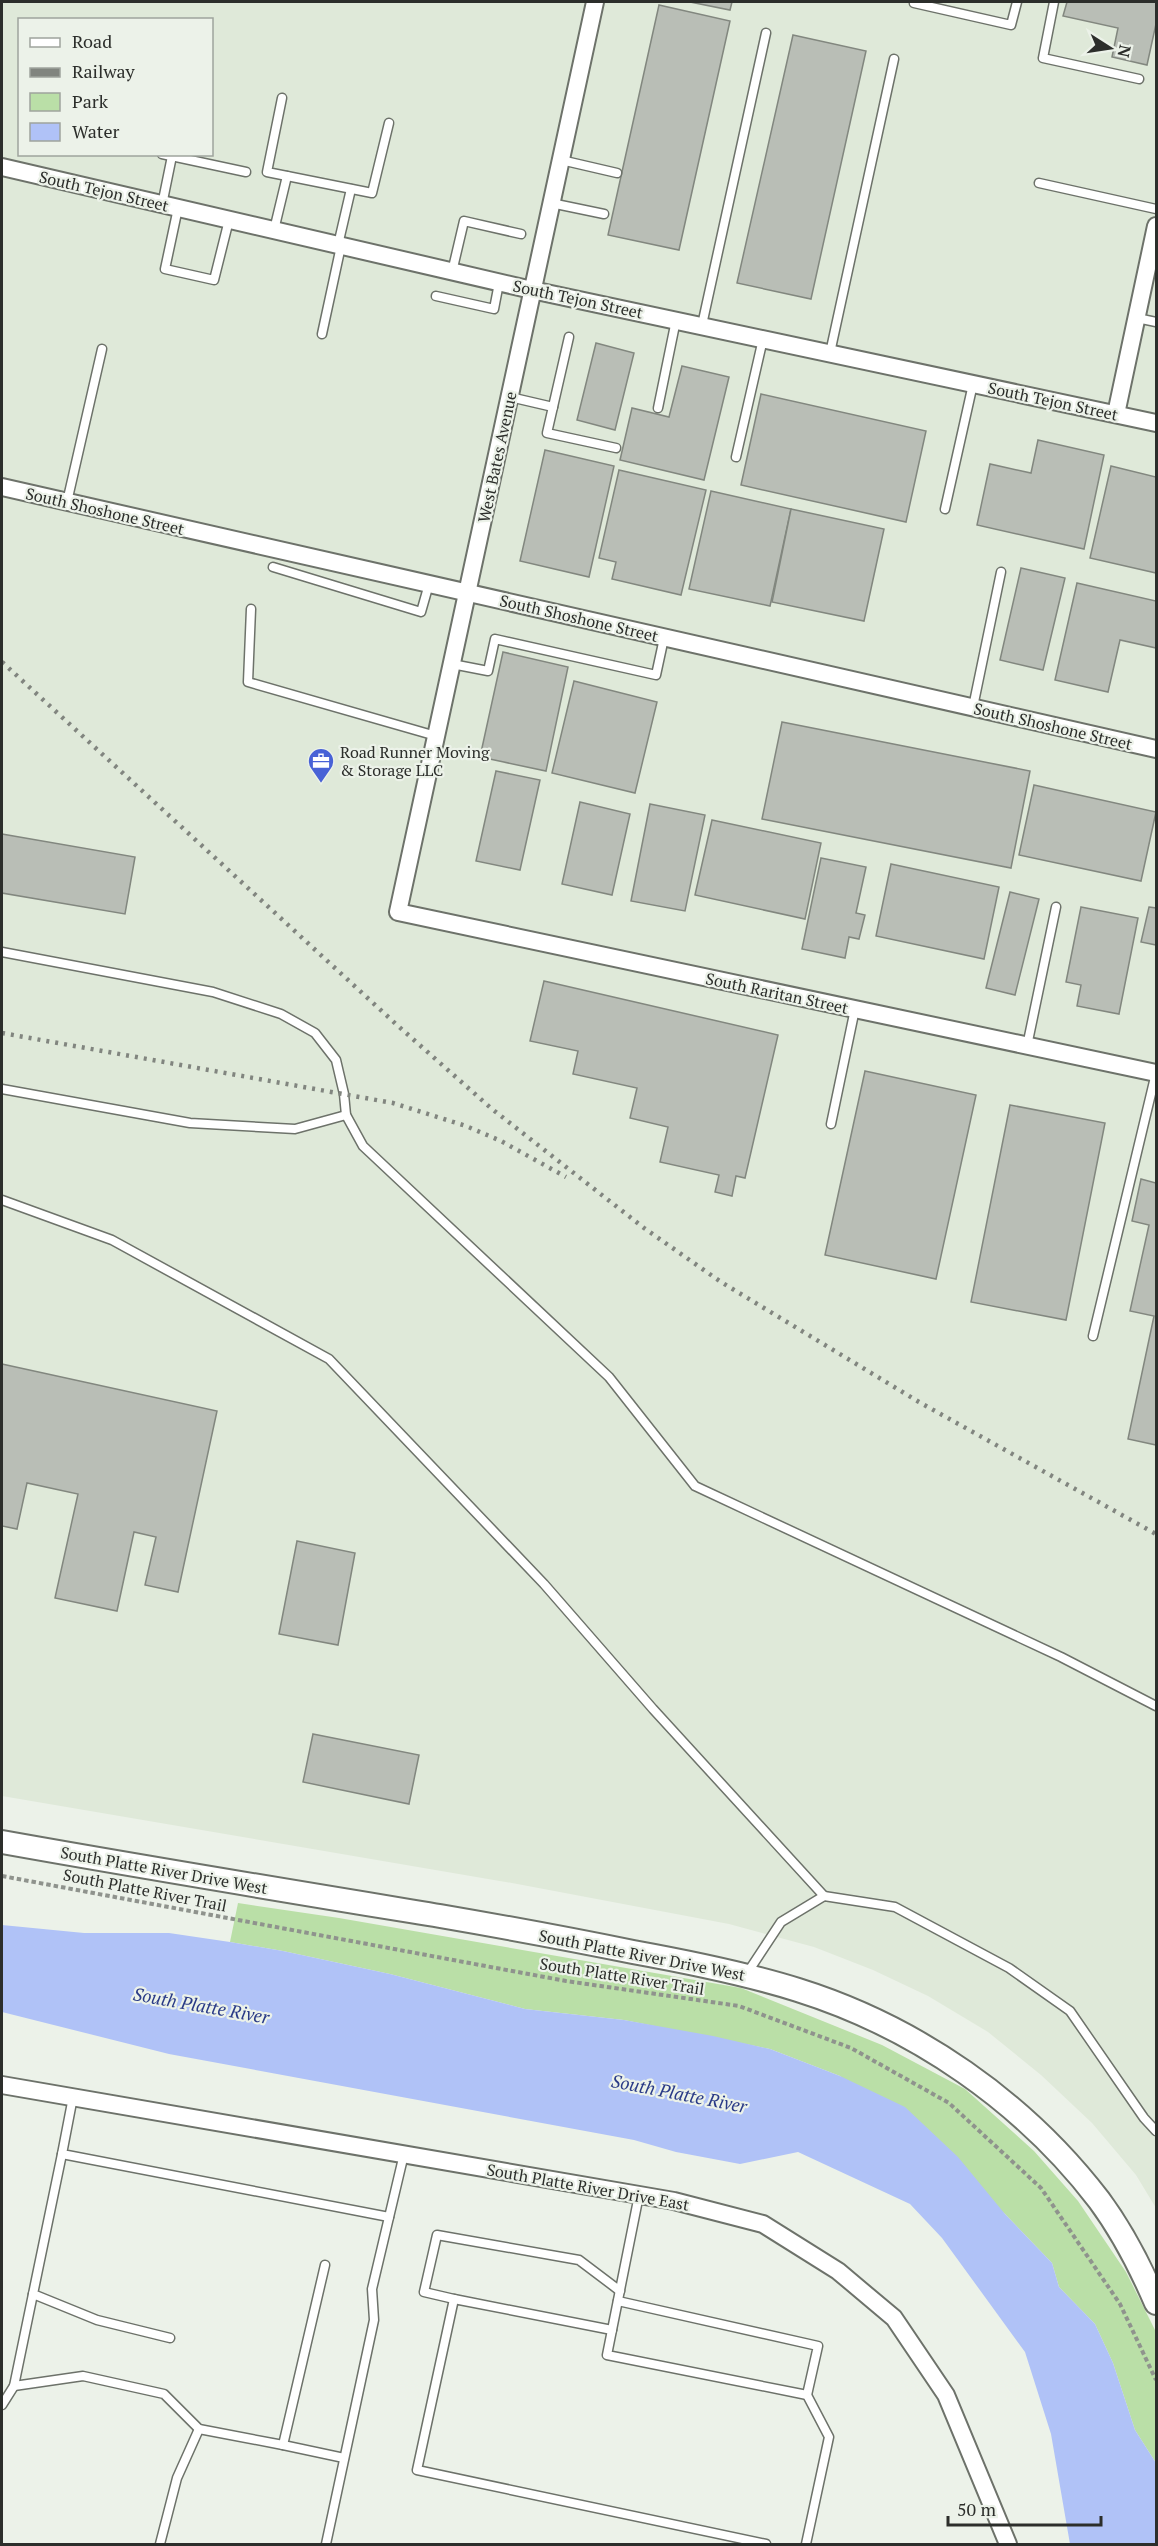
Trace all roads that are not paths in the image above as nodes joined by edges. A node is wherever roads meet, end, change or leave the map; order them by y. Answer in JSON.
{"nodes":[{"id":1,"x":595,"y":2,"type":"edge"},
{"id":2,"x":1017,"y":2,"type":"edge"},
{"id":3,"x":1054,"y":2,"type":"edge"},
{"id":4,"x":914,"y":3,"type":"dead end"},
{"id":5,"x":766,"y":33,"type":"dead end"},
{"id":6,"x":894,"y":59,"type":"dead end"},
{"id":7,"x":1139,"y":80,"type":"dead end"},
{"id":8,"x":282,"y":98,"type":"dead end"},
{"id":9,"x":389,"y":123,"type":"dead end"},
{"id":10,"x":167,"y":156,"type":"edge"},
{"id":11,"x":172,"y":156,"type":"edge"},
{"id":12,"x":561,"y":160,"type":"junction"},
{"id":13,"x":2,"y":167,"type":"edge"},
{"id":14,"x":246,"y":172,"type":"dead end"},
{"id":15,"x":617,"y":173,"type":"dead end"},
{"id":16,"x":287,"y":176,"type":"junction"},
{"id":17,"x":1039,"y":183,"type":"dead end"},
{"id":18,"x":351,"y":189,"type":"junction"},
{"id":19,"x":551,"y":203,"type":"junction"},
{"id":20,"x":170,"y":207,"type":"junction"},
{"id":21,"x":1156,"y":209,"type":"edge"},
{"id":22,"x":604,"y":214,"type":"dead end"},
{"id":23,"x":229,"y":220,"type":"junction"},
{"id":24,"x":274,"y":230,"type":"junction"},
{"id":25,"x":521,"y":234,"type":"dead end"},
{"id":26,"x":1156,"y":234,"type":"edge"},
{"id":27,"x":339,"y":246,"type":"junction"},
{"id":28,"x":452,"y":272,"type":"junction"},
{"id":29,"x":499,"y":283,"type":"junction"},
{"id":30,"x":532,"y":290,"type":"junction"},
{"id":31,"x":436,"y":296,"type":"dead end"},
{"id":32,"x":1137,"y":318,"type":"junction"},
{"id":33,"x":676,"y":320,"type":"junction"},
{"id":34,"x":1156,"y":322,"type":"edge"},
{"id":35,"x":702,"y":326,"type":"junction"},
{"id":36,"x":322,"y":334,"type":"dead end"},
{"id":37,"x":569,"y":337,"type":"dead end"},
{"id":38,"x":764,"y":339,"type":"junction"},
{"id":39,"x":102,"y":349,"type":"dead end"},
{"id":40,"x":830,"y":353,"type":"junction"},
{"id":41,"x":973,"y":384,"type":"junction"},
{"id":42,"x":510,"y":397,"type":"junction"},
{"id":43,"x":553,"y":407,"type":"junction"},
{"id":44,"x":658,"y":408,"type":"dead end"},
{"id":45,"x":1116,"y":414,"type":"junction"},
{"id":46,"x":1156,"y":423,"type":"edge"},
{"id":47,"x":616,"y":448,"type":"dead end"},
{"id":48,"x":736,"y":457,"type":"dead end"},
{"id":49,"x":2,"y":487,"type":"edge"},
{"id":50,"x":67,"y":502,"type":"junction"},
{"id":51,"x":945,"y":509,"type":"dead end"},
{"id":52,"x":273,"y":567,"type":"dead end"},
{"id":53,"x":1001,"y":572,"type":"dead end"},
{"id":54,"x":429,"y":584,"type":"junction"},
{"id":55,"x":467,"y":593,"type":"junction"},
{"id":56,"x":251,"y":609,"type":"dead end"},
{"id":57,"x":664,"y":638,"type":"junction"},
{"id":58,"x":452,"y":664,"type":"junction"},
{"id":59,"x":973,"y":708,"type":"junction"},
{"id":60,"x":436,"y":736,"type":"junction"},
{"id":61,"x":1156,"y":749,"type":"edge"},
{"id":62,"x":1056,"y":907,"type":"dead end"},
{"id":63,"x":398,"y":912,"type":"joint"},
{"id":64,"x":2,"y":952,"type":"edge"},
{"id":65,"x":855,"y":1009,"type":"junction"},
{"id":66,"x":1027,"y":1046,"type":"junction"},
{"id":67,"x":1156,"y":1073,"type":"edge"},
{"id":68,"x":2,"y":1089,"type":"edge"},
{"id":69,"x":346,"y":1116,"type":"junction"},
{"id":70,"x":831,"y":1124,"type":"dead end"},
{"id":71,"x":2,"y":1200,"type":"edge"},
{"id":72,"x":1093,"y":1336,"type":"dead end"},
{"id":73,"x":1156,"y":1706,"type":"edge"},
{"id":74,"x":2,"y":1842,"type":"edge"},
{"id":75,"x":824,"y":1896,"type":"junction"},
{"id":76,"x":746,"y":1975,"type":"junction"},
{"id":77,"x":2,"y":2085,"type":"edge"},
{"id":78,"x":73,"y":2097,"type":"junction"},
{"id":79,"x":1156,"y":2131,"type":"edge"},
{"id":80,"x":62,"y":2154,"type":"junction"},
{"id":81,"x":404,"y":2154,"type":"junction"},
{"id":82,"x":639,"y":2195,"type":"junction"},
{"id":83,"x":389,"y":2217,"type":"junction"},
{"id":84,"x":325,"y":2265,"type":"dead end"},
{"id":85,"x":620,"y":2291,"type":"junction"},
{"id":86,"x":33,"y":2295,"type":"junction"},
{"id":87,"x":454,"y":2299,"type":"junction"},
{"id":88,"x":618,"y":2301,"type":"junction"},
{"id":89,"x":1156,"y":2303,"type":"edge"},
{"id":90,"x":612,"y":2330,"type":"junction"},
{"id":91,"x":170,"y":2338,"type":"dead end"},
{"id":92,"x":14,"y":2386,"type":"junction"},
{"id":93,"x":807,"y":2396,"type":"junction"},
{"id":94,"x":2,"y":2405,"type":"edge"},
{"id":95,"x":199,"y":2429,"type":"junction"},
{"id":96,"x":283,"y":2445,"type":"junction"},
{"id":97,"x":344,"y":2458,"type":"junction"},
{"id":98,"x":160,"y":2544,"type":"edge"},
{"id":99,"x":326,"y":2544,"type":"edge"},
{"id":100,"x":766,"y":2544,"type":"edge"},
{"id":101,"x":806,"y":2544,"type":"edge"},
{"id":102,"x":1008,"y":2544,"type":"edge"}],
"edges":[{"from":1,"to":12,"type":"street","name":"West Bates Avenue"},
{"from":2,"to":4,"type":"lane"},
{"from":3,"to":7,"type":"lane"},
{"from":5,"to":35,"type":"lane"},
{"from":6,"to":40,"type":"lane"},
{"from":8,"to":16,"type":"lane"},
{"from":9,"to":18,"type":"lane"},
{"from":10,"to":20,"type":"lane"},
{"from":11,"to":14,"type":"lane"},
{"from":12,"to":15,"type":"lane"},
{"from":12,"to":19,"type":"street","name":"West Bates Avenue"},
{"from":13,"to":20,"type":"street","name":"South Tejon Street"},
{"from":16,"to":18,"type":"lane"},
{"from":16,"to":24,"type":"lane"},
{"from":17,"to":21,"type":"lane"},
{"from":18,"to":27,"type":"lane"},
{"from":19,"to":22,"type":"lane"},
{"from":19,"to":30,"type":"street","name":"West Bates Avenue"},
{"from":20,"to":23,"type":"street","name":"South Tejon Street"},
{"from":20,"to":23,"type":"lane"},
{"from":23,"to":24,"type":"street","name":"South Tejon Street"},
{"from":24,"to":27,"type":"street","name":"South Tejon Street"},
{"from":25,"to":28,"type":"lane"},
{"from":26,"to":32,"type":"street"},
{"from":27,"to":28,"type":"street","name":"South Tejon Street"},
{"from":27,"to":36,"type":"lane"},
{"from":28,"to":29,"type":"street","name":"South Tejon Street"},
{"from":29,"to":30,"type":"street","name":"South Tejon Street"},
{"from":29,"to":31,"type":"lane"},
{"from":30,"to":33,"type":"street","name":"South Tejon Street"},
{"from":30,"to":42,"type":"street","name":"West Bates Avenue"},
{"from":32,"to":34,"type":"lane"},
{"from":32,"to":45,"type":"street"},
{"from":33,"to":35,"type":"street","name":"South Tejon Street"},
{"from":33,"to":44,"type":"lane"},
{"from":35,"to":38,"type":"street","name":"South Tejon Street"},
{"from":37,"to":43,"type":"lane"},
{"from":38,"to":40,"type":"street","name":"South Tejon Street"},
{"from":38,"to":48,"type":"lane"},
{"from":39,"to":50,"type":"lane"},
{"from":40,"to":41,"type":"street","name":"South Tejon Street"},
{"from":41,"to":45,"type":"street","name":"South Tejon Street"},
{"from":41,"to":51,"type":"lane"},
{"from":42,"to":43,"type":"lane"},
{"from":42,"to":55,"type":"street","name":"West Bates Avenue"},
{"from":43,"to":47,"type":"lane"},
{"from":45,"to":46,"type":"street","name":"South Tejon Street"},
{"from":49,"to":50,"type":"street","name":"South Shoshone Street"},
{"from":50,"to":54,"type":"street","name":"South Shoshone Street"},
{"from":52,"to":54,"type":"lane"},
{"from":53,"to":59,"type":"lane"},
{"from":54,"to":55,"type":"street","name":"South Shoshone Street"},
{"from":55,"to":57,"type":"street","name":"South Shoshone Street"},
{"from":55,"to":58,"type":"street","name":"West Bates Avenue"},
{"from":56,"to":60,"type":"lane"},
{"from":57,"to":58,"type":"lane"},
{"from":57,"to":59,"type":"street","name":"South Shoshone Street"},
{"from":58,"to":60,"type":"street","name":"West Bates Avenue"},
{"from":59,"to":61,"type":"street","name":"South Shoshone Street"},
{"from":60,"to":63,"type":"street","name":"West Bates Avenue"},
{"from":62,"to":66,"type":"lane"},
{"from":63,"to":65,"type":"street","name":"South Raritan Street"},
{"from":64,"to":69,"type":"lane"},
{"from":65,"to":66,"type":"street","name":"South Raritan Street"},
{"from":65,"to":70,"type":"lane"},
{"from":66,"to":67,"type":"street","name":"South Raritan Street"},
{"from":67,"to":72,"type":"lane"},
{"from":68,"to":69,"type":"lane"},
{"from":69,"to":73,"type":"lane"},
{"from":71,"to":75,"type":"lane"},
{"from":74,"to":76,"type":"street","name":"South Platte River Drive West"},
{"from":75,"to":76,"type":"lane"},
{"from":75,"to":79,"type":"lane"},
{"from":76,"to":89,"type":"street","name":"South Platte River Drive West"},
{"from":77,"to":78,"type":"street","name":"South Platte River Drive East"},
{"from":78,"to":80,"type":"lane"},
{"from":78,"to":81,"type":"street","name":"South Platte River Drive East"},
{"from":80,"to":83,"type":"lane"},
{"from":80,"to":86,"type":"lane"},
{"from":81,"to":82,"type":"street","name":"South Platte River Drive East"},
{"from":81,"to":83,"type":"lane"},
{"from":82,"to":85,"type":"lane"},
{"from":82,"to":102,"type":"street","name":"South Platte River Drive East"},
{"from":83,"to":97,"type":"lane"},
{"from":84,"to":96,"type":"lane"},
{"from":85,"to":87,"type":"lane"},
{"from":85,"to":88,"type":"lane"},
{"from":86,"to":91,"type":"lane"},
{"from":86,"to":92,"type":"lane"},
{"from":87,"to":90,"type":"lane"},
{"from":87,"to":100,"type":"lane"},
{"from":88,"to":90,"type":"lane"},
{"from":88,"to":93,"type":"lane"},
{"from":90,"to":93,"type":"lane"},
{"from":92,"to":94,"type":"lane"},
{"from":92,"to":95,"type":"lane"},
{"from":93,"to":101,"type":"lane"},
{"from":95,"to":96,"type":"lane"},
{"from":95,"to":98,"type":"lane"},
{"from":96,"to":97,"type":"lane"},
{"from":97,"to":99,"type":"lane"}]}
